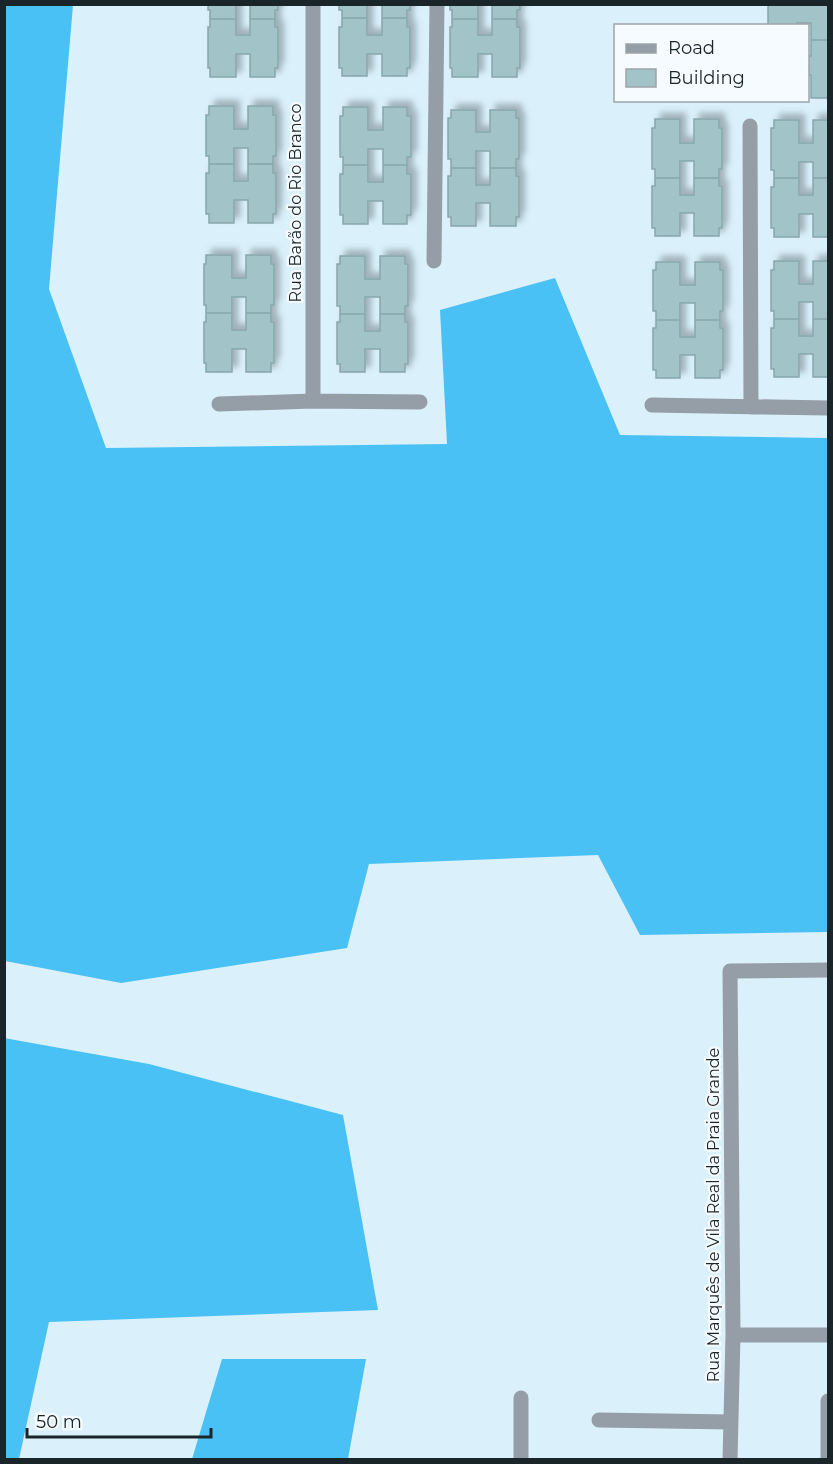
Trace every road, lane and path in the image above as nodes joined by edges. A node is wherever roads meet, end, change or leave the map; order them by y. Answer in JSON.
{"nodes":[{"id":1,"x":314,"y":4,"type":"edge"},
{"id":2,"x":437,"y":4,"type":"edge"},
{"id":3,"x":750,"y":126,"type":"dead end"},
{"id":4,"x":434,"y":261,"type":"dead end"},
{"id":5,"x":314,"y":401,"type":"junction"},
{"id":6,"x":420,"y":402,"type":"dead end"},
{"id":7,"x":219,"y":404,"type":"dead end"},
{"id":8,"x":652,"y":405,"type":"dead end"},
{"id":9,"x":751,"y":406,"type":"junction"},
{"id":10,"x":828,"y":408,"type":"edge"},
{"id":11,"x":828,"y":970,"type":"edge"},
{"id":12,"x":733,"y":1335,"type":"junction"},
{"id":13,"x":828,"y":1335,"type":"edge"},
{"id":14,"x":522,"y":1398,"type":"dead end"},
{"id":15,"x":828,"y":1401,"type":"edge"},
{"id":16,"x":599,"y":1420,"type":"dead end"},
{"id":17,"x":731,"y":1422,"type":"junction"},
{"id":18,"x":522,"y":1460,"type":"edge"},
{"id":19,"x":730,"y":1460,"type":"edge"},
{"id":20,"x":828,"y":1460,"type":"edge"}],
"edges":[{"from":1,"to":5,"type":"street","name":"Rua Barão do Rio Branco"},
{"from":2,"to":4,"type":"street"},
{"from":3,"to":9,"type":"street"},
{"from":5,"to":6,"type":"street"},
{"from":5,"to":7,"type":"street"},
{"from":8,"to":9,"type":"street"},
{"from":9,"to":10,"type":"street"},
{"from":11,"to":12,"type":"street","name":"Rua Marquês de Vila Real da Praia Grande"},
{"from":12,"to":13,"type":"street"},
{"from":12,"to":17,"type":"street","name":"Rua Marquês de Vila Real da Praia Grande"},
{"from":14,"to":18,"type":"street"},
{"from":15,"to":20,"type":"street"},
{"from":16,"to":17,"type":"street"},
{"from":17,"to":19,"type":"street","name":"Rua Marquês de Vila Real da Praia Grande"}]}
